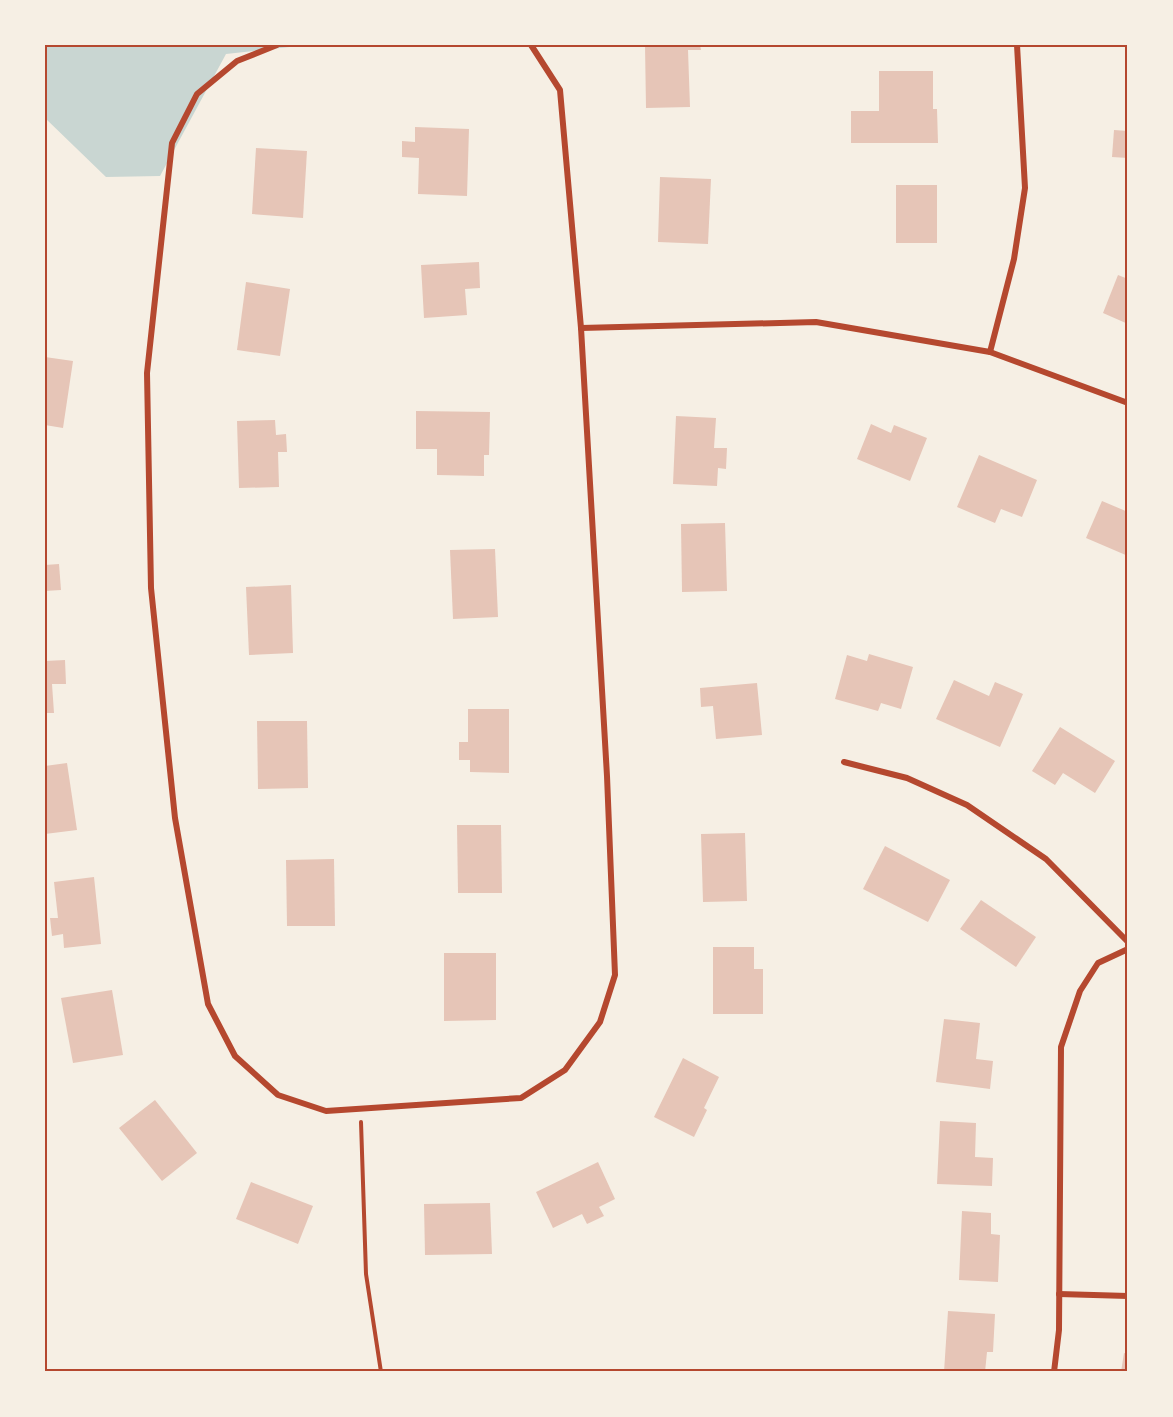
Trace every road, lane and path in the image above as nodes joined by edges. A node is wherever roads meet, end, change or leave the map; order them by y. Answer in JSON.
{"nodes":[{"id":1,"x":277,"y":45,"type":"edge"},
{"id":2,"x":531,"y":45,"type":"edge"},
{"id":3,"x":1017,"y":45,"type":"edge"},
{"id":4,"x":581,"y":328,"type":"junction"},
{"id":5,"x":990,"y":352,"type":"junction"},
{"id":6,"x":1128,"y":404,"type":"edge"},
{"id":7,"x":844,"y":762,"type":"dead end"},
{"id":8,"x":1128,"y":942,"type":"edge"},
{"id":9,"x":1128,"y":949,"type":"edge"},
{"id":10,"x":360,"y":1108,"type":"junction"},
{"id":11,"x":1059,"y":1294,"type":"junction"},
{"id":12,"x":1128,"y":1296,"type":"edge"},
{"id":13,"x":381,"y":1372,"type":"edge"},
{"id":14,"x":1054,"y":1372,"type":"edge"}],
"edges":[{"from":1,"to":10,"type":"street"},
{"from":2,"to":4,"type":"street"},
{"from":3,"to":5,"type":"street"},
{"from":4,"to":5,"type":"street"},
{"from":4,"to":10,"type":"street"},
{"from":5,"to":6,"type":"street"},
{"from":7,"to":8,"type":"street"},
{"from":9,"to":11,"type":"street"},
{"from":10,"to":13,"type":"path"},
{"from":11,"to":12,"type":"street"},
{"from":11,"to":14,"type":"street"}]}
